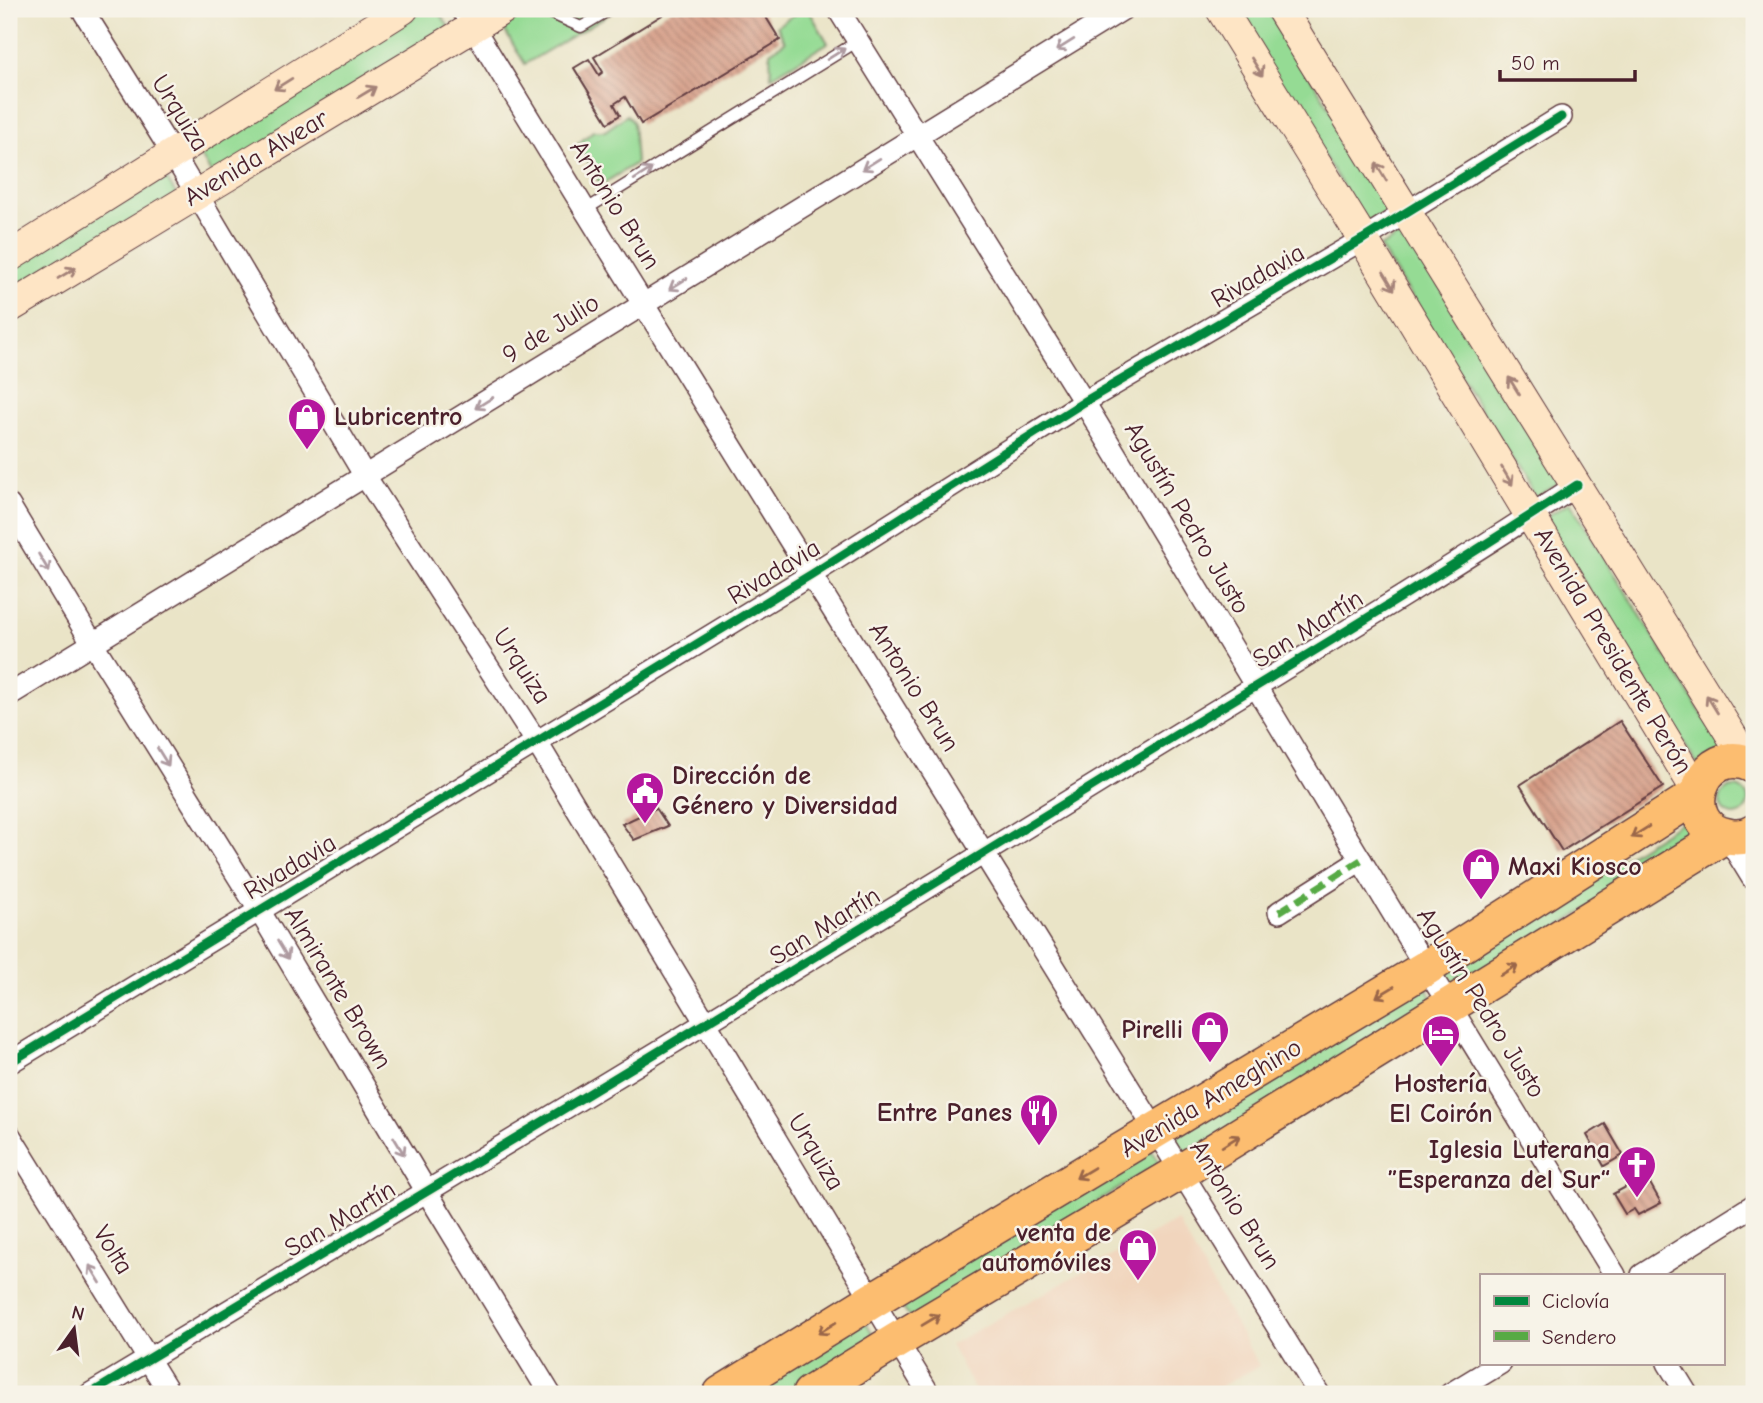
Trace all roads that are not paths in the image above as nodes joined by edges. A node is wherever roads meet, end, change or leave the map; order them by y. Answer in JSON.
{"nodes":[{"id":1,"x":82,"y":9,"type":"edge"},
{"id":2,"x":403,"y":9,"type":"edge"},
{"id":3,"x":503,"y":9,"type":"edge"},
{"id":4,"x":541,"y":9,"type":"edge"},
{"id":5,"x":611,"y":9,"type":"edge"},
{"id":6,"x":838,"y":9,"type":"edge"},
{"id":7,"x":1123,"y":9,"type":"edge"},
{"id":8,"x":1221,"y":9,"type":"edge"},
{"id":9,"x":1281,"y":9,"type":"edge"},
{"id":10,"x":468,"y":18,"type":"edge"},
{"id":11,"x":858,"y":41,"type":"junction"},
{"id":12,"x":1561,"y":117,"type":"dead end"},
{"id":13,"x":918,"y":136,"type":"junction"},
{"id":14,"x":173,"y":153,"type":"junction"},
{"id":15,"x":197,"y":194,"type":"junction"},
{"id":16,"x":585,"y":210,"type":"junction"},
{"id":17,"x":1405,"y":213,"type":"junction"},
{"id":18,"x":1363,"y":239,"type":"junction"},
{"id":19,"x":9,"y":257,"type":"edge"},
{"id":20,"x":644,"y":305,"type":"junction"},
{"id":21,"x":9,"y":308,"type":"edge"},
{"id":22,"x":1084,"y":402,"type":"junction"},
{"id":23,"x":365,"y":476,"type":"junction"},
{"id":24,"x":1577,"y":485,"type":"junction"},
{"id":25,"x":9,"y":505,"type":"edge"},
{"id":26,"x":1531,"y":515,"type":"junction"},
{"id":27,"x":812,"y":574,"type":"junction"},
{"id":28,"x":93,"y":644,"type":"junction"},
{"id":29,"x":1256,"y":686,"type":"junction"},
{"id":30,"x":9,"y":695,"type":"edge"},
{"id":31,"x":536,"y":741,"type":"junction"},
{"id":32,"x":1751,"y":763,"type":"edge"},
{"id":33,"x":1698,"y":794,"type":"junction"},
{"id":34,"x":1736,"y":835,"type":"edge"},
{"id":35,"x":984,"y":853,"type":"junction"},
{"id":36,"x":1361,"y":860,"type":"junction"},
{"id":37,"x":1754,"y":876,"type":"edge"},
{"id":38,"x":259,"y":910,"type":"junction"},
{"id":39,"x":1279,"y":912,"type":"dead end"},
{"id":40,"x":1426,"y":968,"type":"junction"},
{"id":41,"x":1450,"y":1006,"type":"junction"},
{"id":42,"x":707,"y":1023,"type":"junction"},
{"id":43,"x":9,"y":1063,"type":"edge"},
{"id":44,"x":1156,"y":1131,"type":"junction"},
{"id":45,"x":9,"y":1134,"type":"edge"},
{"id":46,"x":1182,"y":1171,"type":"junction"},
{"id":47,"x":427,"y":1192,"type":"junction"},
{"id":48,"x":1754,"y":1205,"type":"edge"},
{"id":49,"x":1614,"y":1274,"type":"edge"},
{"id":50,"x":1644,"y":1274,"type":"edge"},
{"id":51,"x":873,"y":1300,"type":"junction"},
{"id":52,"x":896,"y":1341,"type":"junction"},
{"id":53,"x":148,"y":1360,"type":"junction"},
{"id":54,"x":1499,"y":1364,"type":"edge"},
{"id":55,"x":1669,"y":1364,"type":"edge"},
{"id":56,"x":90,"y":1394,"type":"edge"},
{"id":57,"x":170,"y":1394,"type":"edge"},
{"id":58,"x":550,"y":1394,"type":"edge"},
{"id":59,"x":721,"y":1394,"type":"edge"},
{"id":60,"x":810,"y":1394,"type":"edge"},
{"id":61,"x":929,"y":1394,"type":"edge"},
{"id":62,"x":1319,"y":1394,"type":"edge"},
{"id":63,"x":1450,"y":1394,"type":"edge"},
{"id":64,"x":1687,"y":1394,"type":"edge"}],
"edges":[{"from":1,"to":14,"type":"street","name":"Urquiza"},
{"from":2,"to":14,"type":"main road","name":"Avenida Alvear","one_way":true},
{"from":3,"to":10,"type":"main road","name":"Avenida Alvear"},
{"from":4,"to":5,"type":"lane"},
{"from":6,"to":11,"type":"street","name":"Agustín Pedro Justo"},
{"from":7,"to":13,"type":"street","name":"9 de Julio","one_way":true},
{"from":8,"to":18,"type":"main road","name":"Avenida Presidente Perón","one_way":true},
{"from":17,"to":9,"type":"main road","one_way":true},
{"from":15,"to":10,"type":"main road","name":"Avenida Alvear","one_way":true},
{"from":10,"to":16,"type":"street","name":"Antonio Brun"},
{"from":11,"to":13,"type":"street","name":"Agustín Pedro Justo"},
{"from":16,"to":11,"type":"lane","one_way":true},
{"from":12,"to":17,"type":"street","name":"Rivadavia"},
{"from":13,"to":20,"type":"street","name":"9 de Julio","one_way":true},
{"from":13,"to":22,"type":"street","name":"Agustín Pedro Justo"},
{"from":14,"to":15,"type":"street","name":"Urquiza"},
{"from":14,"to":19,"type":"main road","name":"Avenida Alvear"},
{"from":21,"to":15,"type":"main road","name":"Avenida Alvear","one_way":true},
{"from":15,"to":23,"type":"street","name":"Urquiza"},
{"from":16,"to":20,"type":"street","name":"Antonio Brun"},
{"from":17,"to":18,"type":"street","name":"Rivadavia"},
{"from":24,"to":17,"type":"main road","one_way":true},
{"from":18,"to":22,"type":"street","name":"Rivadavia"},
{"from":18,"to":26,"type":"main road","name":"Avenida Presidente Perón","one_way":true},
{"from":20,"to":23,"type":"street","name":"9 de Julio","one_way":true},
{"from":20,"to":27,"type":"street","name":"Antonio Brun"},
{"from":22,"to":27,"type":"street","name":"Rivadavia"},
{"from":22,"to":29,"type":"street","name":"Agustín Pedro Justo"},
{"from":23,"to":28,"type":"street","name":"9 de Julio"},
{"from":23,"to":31,"type":"street","name":"Urquiza"},
{"from":24,"to":26,"type":"street","name":"San Martín"},
{"from":32,"to":24,"type":"main road","one_way":true},
{"from":25,"to":28,"type":"street","name":"Almirante Brown","one_way":true},
{"from":26,"to":29,"type":"street","name":"San Martín"},
{"from":26,"to":33,"type":"main road","name":"Avenida Presidente Perón"},
{"from":27,"to":31,"type":"street","name":"Rivadavia"},
{"from":27,"to":35,"type":"street","name":"Antonio Brun"},
{"from":28,"to":30,"type":"street","name":"9 de Julio"},
{"from":28,"to":38,"type":"street","name":"Almirante Brown","one_way":true},
{"from":29,"to":35,"type":"street","name":"San Martín"},
{"from":29,"to":36,"type":"street","name":"Agustín Pedro Justo"},
{"from":31,"to":38,"type":"street","name":"Rivadavia"},
{"from":31,"to":42,"type":"street","name":"Urquiza"},
{"from":32,"to":33,"type":"highway"},
{"from":33,"to":34,"type":"highway"},
{"from":33,"to":40,"type":"highway","name":"Avenida Ameghino","one_way":true},
{"from":34,"to":37,"type":"street"},
{"from":41,"to":34,"type":"highway","name":"Avenida Ameghino","one_way":true},
{"from":35,"to":42,"type":"street","name":"San Martín"},
{"from":35,"to":44,"type":"street","name":"Antonio Brun"},
{"from":36,"to":39,"type":"street"},
{"from":36,"to":40,"type":"street","name":"Agustín Pedro Justo"},
{"from":38,"to":43,"type":"street","name":"Rivadavia"},
{"from":38,"to":47,"type":"street","name":"Almirante Brown","one_way":true},
{"from":40,"to":41,"type":"street","name":"Agustín Pedro Justo"},
{"from":40,"to":44,"type":"highway","name":"Avenida Ameghino","one_way":true},
{"from":46,"to":41,"type":"highway","name":"Avenida Ameghino","one_way":true},
{"from":41,"to":49,"type":"street","name":"Agustín Pedro Justo"},
{"from":42,"to":47,"type":"street","name":"San Martín"},
{"from":42,"to":51,"type":"street","name":"Urquiza"},
{"from":44,"to":46,"type":"street","name":"Antonio Brun"},
{"from":44,"to":51,"type":"highway","name":"Avenida Ameghino","one_way":true},
{"from":53,"to":45,"type":"street","name":"Volta","one_way":true},
{"from":52,"to":46,"type":"highway","name":"Avenida Ameghino","one_way":true},
{"from":46,"to":62,"type":"street","name":"Antonio Brun"},
{"from":47,"to":53,"type":"street","name":"San Martín"},
{"from":47,"to":58,"type":"street","name":"Almirante Brown"},
{"from":48,"to":50,"type":"street"},
{"from":51,"to":52,"type":"street","name":"Urquiza"},
{"from":51,"to":59,"type":"highway","name":"Avenida Ameghino","one_way":true},
{"from":52,"to":60,"type":"highway","name":"Avenida Ameghino"},
{"from":52,"to":61,"type":"street","name":"Urquiza"},
{"from":53,"to":56,"type":"street","name":"San Martín"},
{"from":53,"to":57,"type":"street","name":"Volta"},
{"from":54,"to":63,"type":"street"},
{"from":55,"to":64,"type":"street"}]}
